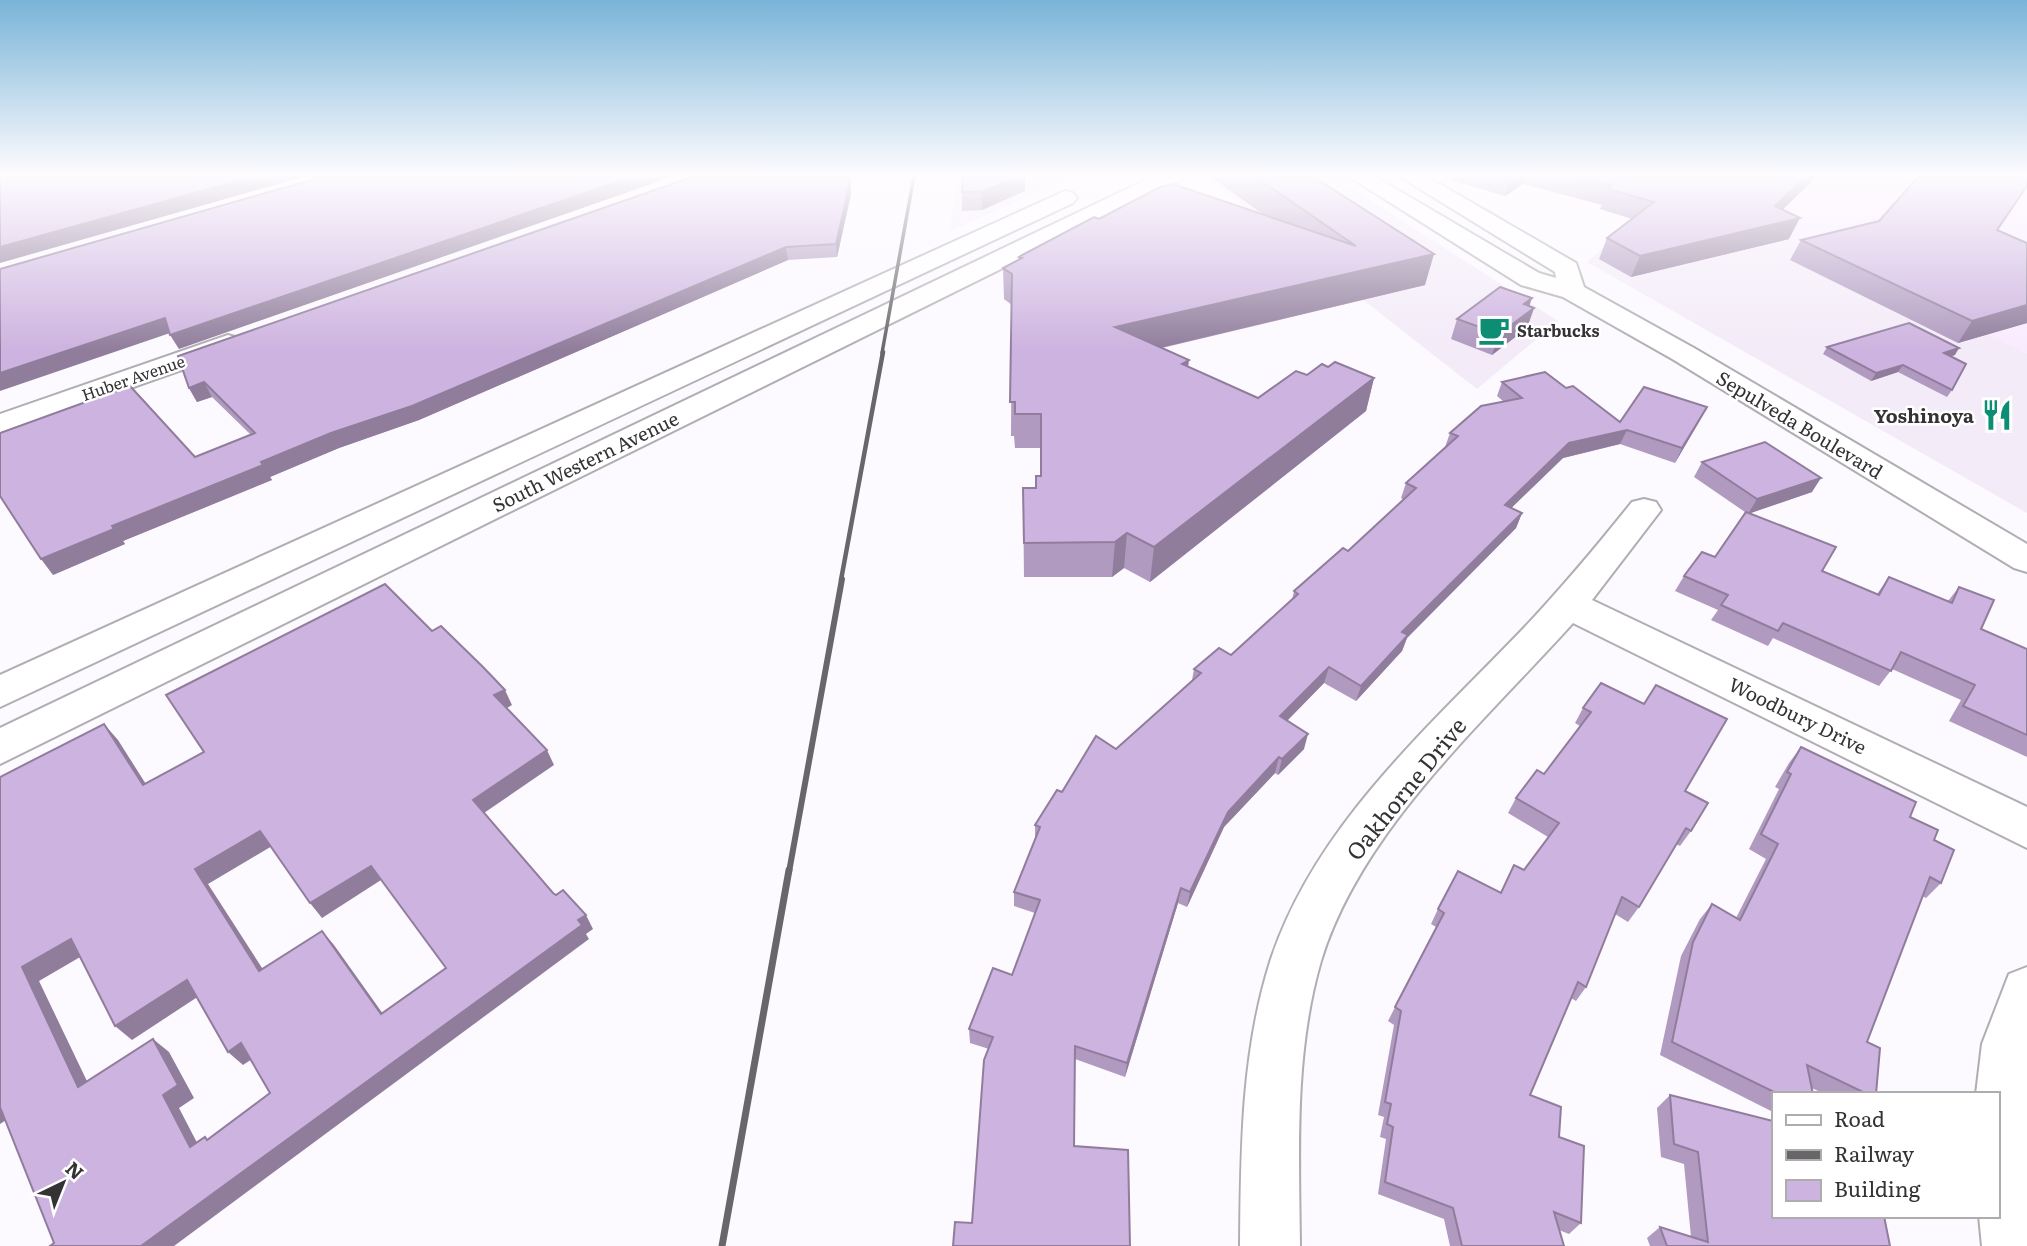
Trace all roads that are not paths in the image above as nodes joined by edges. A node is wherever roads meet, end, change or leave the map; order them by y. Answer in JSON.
{"nodes":[{"id":1,"x":988,"y":234,"type":"edge"},
{"id":2,"x":1052,"y":234,"type":"edge"},
{"id":3,"x":1456,"y":234,"type":"edge"},
{"id":4,"x":1509,"y":234,"type":"edge"},
{"id":5,"x":1572,"y":291,"type":"junction"},
{"id":6,"x":250,"y":336,"type":"edge"},
{"id":7,"x":0,"y":425,"type":"edge"},
{"id":8,"x":1644,"y":510,"type":"dead end"},
{"id":9,"x":2027,"y":560,"type":"edge"},
{"id":10,"x":1567,"y":604,"type":"junction"},
{"id":11,"x":0,"y":692,"type":"edge"},
{"id":12,"x":0,"y":747,"type":"edge"},
{"id":13,"x":2027,"y":830,"type":"edge"},
{"id":14,"x":2027,"y":991,"type":"edge"},
{"id":15,"x":1270,"y":1246,"type":"edge"},
{"id":16,"x":2012,"y":1246,"type":"edge"}],
"edges":[{"from":1,"to":11,"type":"main road","name":"South Western Avenue"},
{"from":2,"to":12,"type":"main road","name":"South Western Avenue"},
{"from":3,"to":5,"type":"main road","name":"Sepulveda Boulevard"},
{"from":4,"to":5,"type":"main road"},
{"from":5,"to":9,"type":"main road","name":"Sepulveda Boulevard"},
{"from":6,"to":7,"type":"main road","name":"Huber Avenue"},
{"from":8,"to":10,"type":"main road","name":"Oakhorne Drive"},
{"from":10,"to":13,"type":"main road","name":"Woodbury Drive"},
{"from":10,"to":15,"type":"main road","name":"Oakhorne Drive"},
{"from":14,"to":16,"type":"main road"}]}
